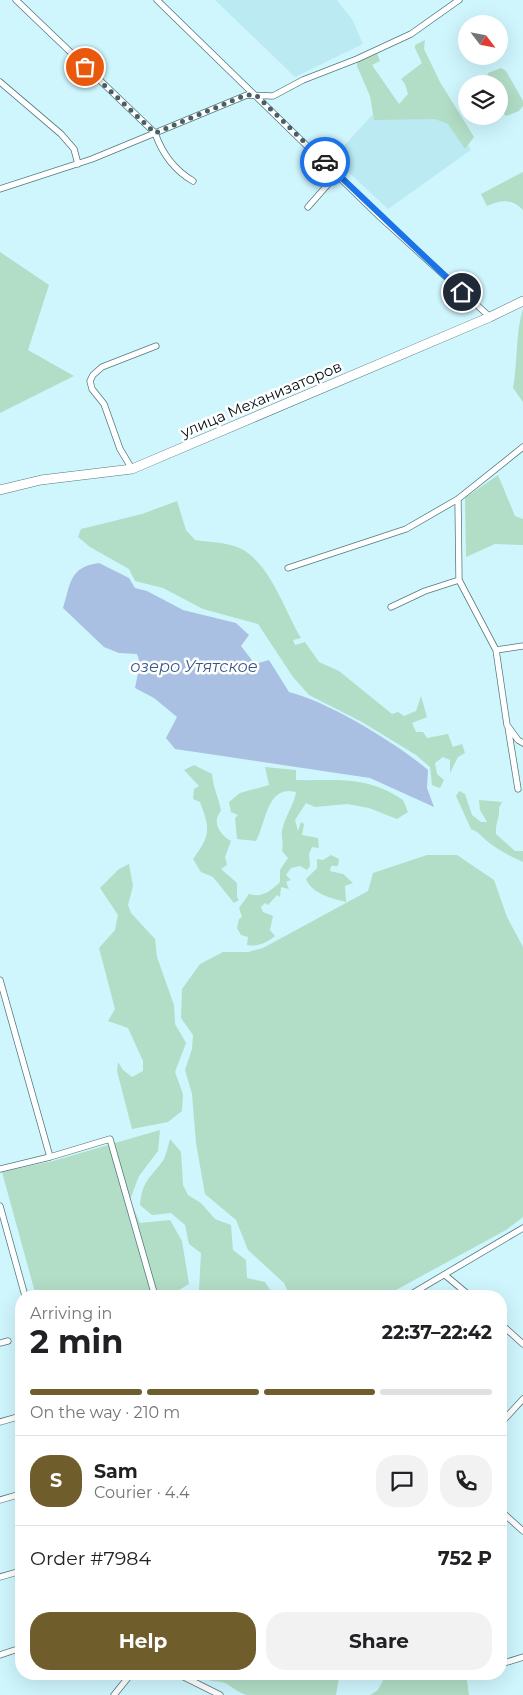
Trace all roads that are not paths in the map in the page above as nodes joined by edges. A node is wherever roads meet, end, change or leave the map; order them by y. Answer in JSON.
{"nodes":[{"id":1,"x":16,"y":0,"type":"edge"},
{"id":2,"x":157,"y":0,"type":"edge"},
{"id":3,"x":459,"y":0,"type":"edge"},
{"id":4,"x":0,"y":82,"type":"edge"},
{"id":5,"x":256,"y":95,"type":"junction"},
{"id":6,"x":155,"y":133,"type":"junction"},
{"id":7,"x":78,"y":164,"type":"junction"},
{"id":8,"x":337,"y":174,"type":"junction"},
{"id":9,"x":193,"y":181,"type":"dead end"},
{"id":10,"x":0,"y":189,"type":"edge"},
{"id":11,"x":308,"y":206,"type":"dead end"},
{"id":12,"x":523,"y":300,"type":"edge"},
{"id":13,"x":490,"y":317,"type":"junction"},
{"id":14,"x":156,"y":346,"type":"dead end"},
{"id":15,"x":523,"y":448,"type":"edge"},
{"id":16,"x":132,"y":469,"type":"junction"},
{"id":17,"x":0,"y":490,"type":"edge"},
{"id":18,"x":458,"y":499,"type":"junction"},
{"id":19,"x":288,"y":568,"type":"dead end"},
{"id":20,"x":459,"y":580,"type":"junction"},
{"id":21,"x":391,"y":607,"type":"dead end"},
{"id":22,"x":523,"y":646,"type":"edge"},
{"id":23,"x":496,"y":650,"type":"junction"},
{"id":24,"x":507,"y":725,"type":"junction"},
{"id":25,"x":523,"y":743,"type":"edge"},
{"id":26,"x":518,"y":788,"type":"dead end"},
{"id":27,"x":0,"y":980,"type":"edge"},
{"id":28,"x":2,"y":993,"type":"edge"},
{"id":29,"x":50,"y":1157,"type":"junction"},
{"id":30,"x":0,"y":1169,"type":"edge"},
{"id":31,"x":0,"y":1206,"type":"edge"},
{"id":32,"x":523,"y":1228,"type":"edge"},
{"id":33,"x":445,"y":1274,"type":"junction"},
{"id":34,"x":23,"y":1290,"type":"edge"},
{"id":35,"x":153,"y":1290,"type":"edge"},
{"id":36,"x":418,"y":1290,"type":"edge"},
{"id":37,"x":463,"y":1290,"type":"edge"},
{"id":38,"x":507,"y":1329,"type":"edge"},
{"id":39,"x":8,"y":1341,"type":"dead end"},
{"id":40,"x":0,"y":1343,"type":"edge"},
{"id":41,"x":523,"y":1344,"type":"edge"},
{"id":42,"x":523,"y":1399,"type":"edge"},
{"id":43,"x":507,"y":1416,"type":"edge"},
{"id":44,"x":15,"y":1418,"type":"edge"},
{"id":45,"x":0,"y":1422,"type":"edge"},
{"id":46,"x":15,"y":1496,"type":"edge"},
{"id":47,"x":0,"y":1500,"type":"edge"},
{"id":48,"x":507,"y":1516,"type":"edge"},
{"id":49,"x":523,"y":1530,"type":"edge"},
{"id":50,"x":15,"y":1573,"type":"edge"},
{"id":51,"x":0,"y":1577,"type":"edge"},
{"id":52,"x":15,"y":1650,"type":"edge"},
{"id":53,"x":0,"y":1655,"type":"edge"},
{"id":54,"x":523,"y":1657,"type":"edge"},
{"id":55,"x":507,"y":1662,"type":"edge"},
{"id":56,"x":126,"y":1680,"type":"edge"},
{"id":57,"x":190,"y":1680,"type":"edge"},
{"id":58,"x":114,"y":1695,"type":"edge"},
{"id":59,"x":220,"y":1695,"type":"edge"}],
"edges":[{"from":1,"to":6,"type":"street"},
{"from":2,"to":5,"type":"street"},
{"from":3,"to":5,"type":"street"},
{"from":4,"to":7,"type":"street"},
{"from":5,"to":6,"type":"street"},
{"from":5,"to":8,"type":"street"},
{"from":6,"to":7,"type":"street"},
{"from":6,"to":9,"type":"street"},
{"from":7,"to":10,"type":"street"},
{"from":8,"to":11,"type":"street"},
{"from":8,"to":13,"type":"street"},
{"from":12,"to":13,"type":"street","name":"улица Механизаторов"},
{"from":13,"to":16,"type":"street","name":"улица Механизаторов"},
{"from":14,"to":16,"type":"street"},
{"from":15,"to":18,"type":"street"},
{"from":16,"to":17,"type":"street","name":"улица Механизаторов"},
{"from":18,"to":19,"type":"street"},
{"from":18,"to":20,"type":"street"},
{"from":20,"to":21,"type":"street"},
{"from":20,"to":23,"type":"street"},
{"from":22,"to":23,"type":"street"},
{"from":23,"to":24,"type":"street"},
{"from":24,"to":25,"type":"street"},
{"from":24,"to":26,"type":"street"},
{"from":27,"to":28,"type":"street"},
{"from":28,"to":29,"type":"street"},
{"from":29,"to":30,"type":"street"},
{"from":29,"to":35,"type":"street"},
{"from":31,"to":34,"type":"street"},
{"from":32,"to":33,"type":"street"},
{"from":33,"to":36,"type":"street"},
{"from":33,"to":37,"type":"street"},
{"from":38,"to":41,"type":"street"},
{"from":39,"to":40,"type":"street"},
{"from":42,"to":43,"type":"street"},
{"from":44,"to":45,"type":"street"},
{"from":46,"to":47,"type":"street"},
{"from":48,"to":49,"type":"street"},
{"from":50,"to":51,"type":"street"},
{"from":52,"to":53,"type":"street"},
{"from":54,"to":55,"type":"street"},
{"from":56,"to":58,"type":"street"},
{"from":57,"to":59,"type":"street"}]}
